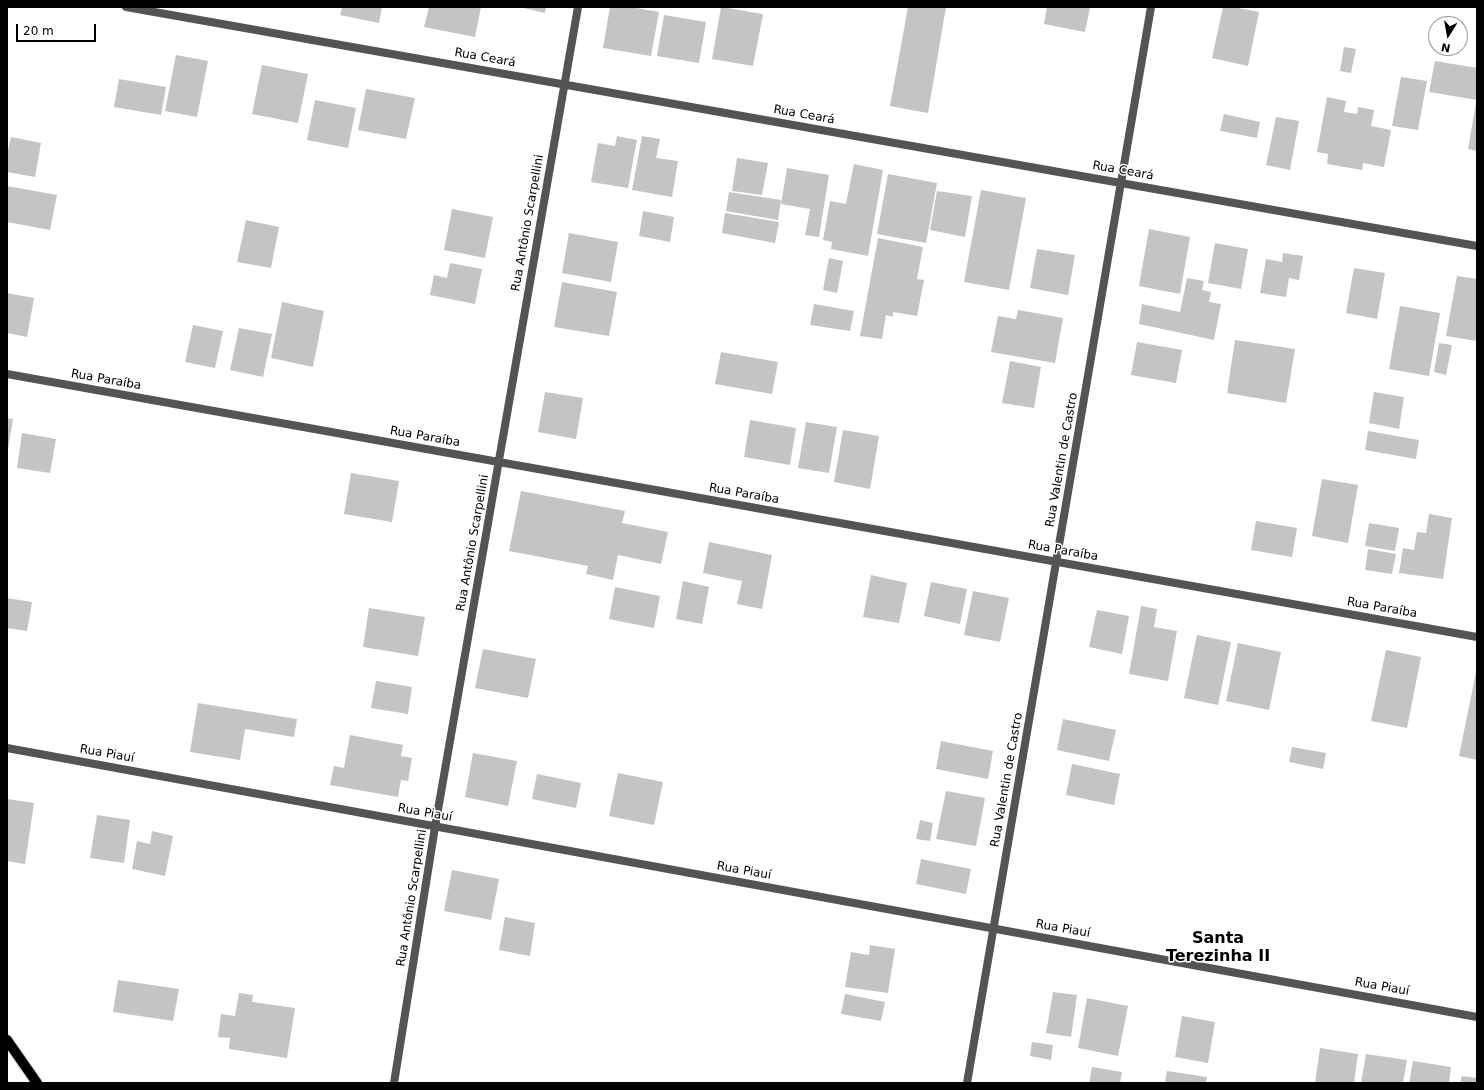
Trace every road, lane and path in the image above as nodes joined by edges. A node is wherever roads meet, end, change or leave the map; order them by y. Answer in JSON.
{"nodes":[{"id":1,"x":126,"y":7,"type":"edge"},
{"id":2,"x":578,"y":7,"type":"edge"},
{"id":3,"x":1151,"y":7,"type":"edge"},
{"id":4,"x":564,"y":84,"type":"junction"},
{"id":5,"x":1121,"y":183,"type":"junction"},
{"id":6,"x":1477,"y":246,"type":"edge"},
{"id":7,"x":7,"y":374,"type":"edge"},
{"id":8,"x":499,"y":463,"type":"junction"},
{"id":9,"x":1056,"y":562,"type":"junction"},
{"id":10,"x":1477,"y":637,"type":"edge"},
{"id":11,"x":7,"y":748,"type":"edge"},
{"id":12,"x":435,"y":827,"type":"junction"},
{"id":13,"x":994,"y":928,"type":"junction"},
{"id":14,"x":1477,"y":1017,"type":"edge"},
{"id":15,"x":7,"y":1040,"type":"edge"},
{"id":16,"x":37,"y":1083,"type":"edge"},
{"id":17,"x":394,"y":1083,"type":"edge"},
{"id":18,"x":967,"y":1083,"type":"edge"}],
"edges":[{"from":1,"to":4,"type":"street","name":"Rua Ceará"},
{"from":2,"to":4,"type":"street","name":"Rua Antônio Scarpellini"},
{"from":3,"to":5,"type":"street","name":"Rua Valentin de Castro"},
{"from":4,"to":5,"type":"street","name":"Rua Ceará"},
{"from":4,"to":8,"type":"street","name":"Rua Antônio Scarpellini"},
{"from":5,"to":6,"type":"street","name":"Rua Ceará"},
{"from":5,"to":9,"type":"street","name":"Rua Valentin de Castro"},
{"from":7,"to":8,"type":"street","name":"Rua Paraíba"},
{"from":8,"to":9,"type":"street","name":"Rua Paraíba"},
{"from":8,"to":12,"type":"street","name":"Rua Antônio Scarpellini"},
{"from":9,"to":10,"type":"street","name":"Rua Paraíba"},
{"from":9,"to":13,"type":"street","name":"Rua Valentin de Castro"},
{"from":11,"to":12,"type":"street","name":"Rua Piauí"},
{"from":12,"to":13,"type":"street","name":"Rua Piauí"},
{"from":12,"to":17,"type":"street","name":"Rua Antônio Scarpellini"},
{"from":13,"to":14,"type":"street","name":"Rua Piauí"},
{"from":13,"to":18,"type":"street","name":"Rua Valentin de Castro"},
{"from":15,"to":16,"type":"main road"}]}
